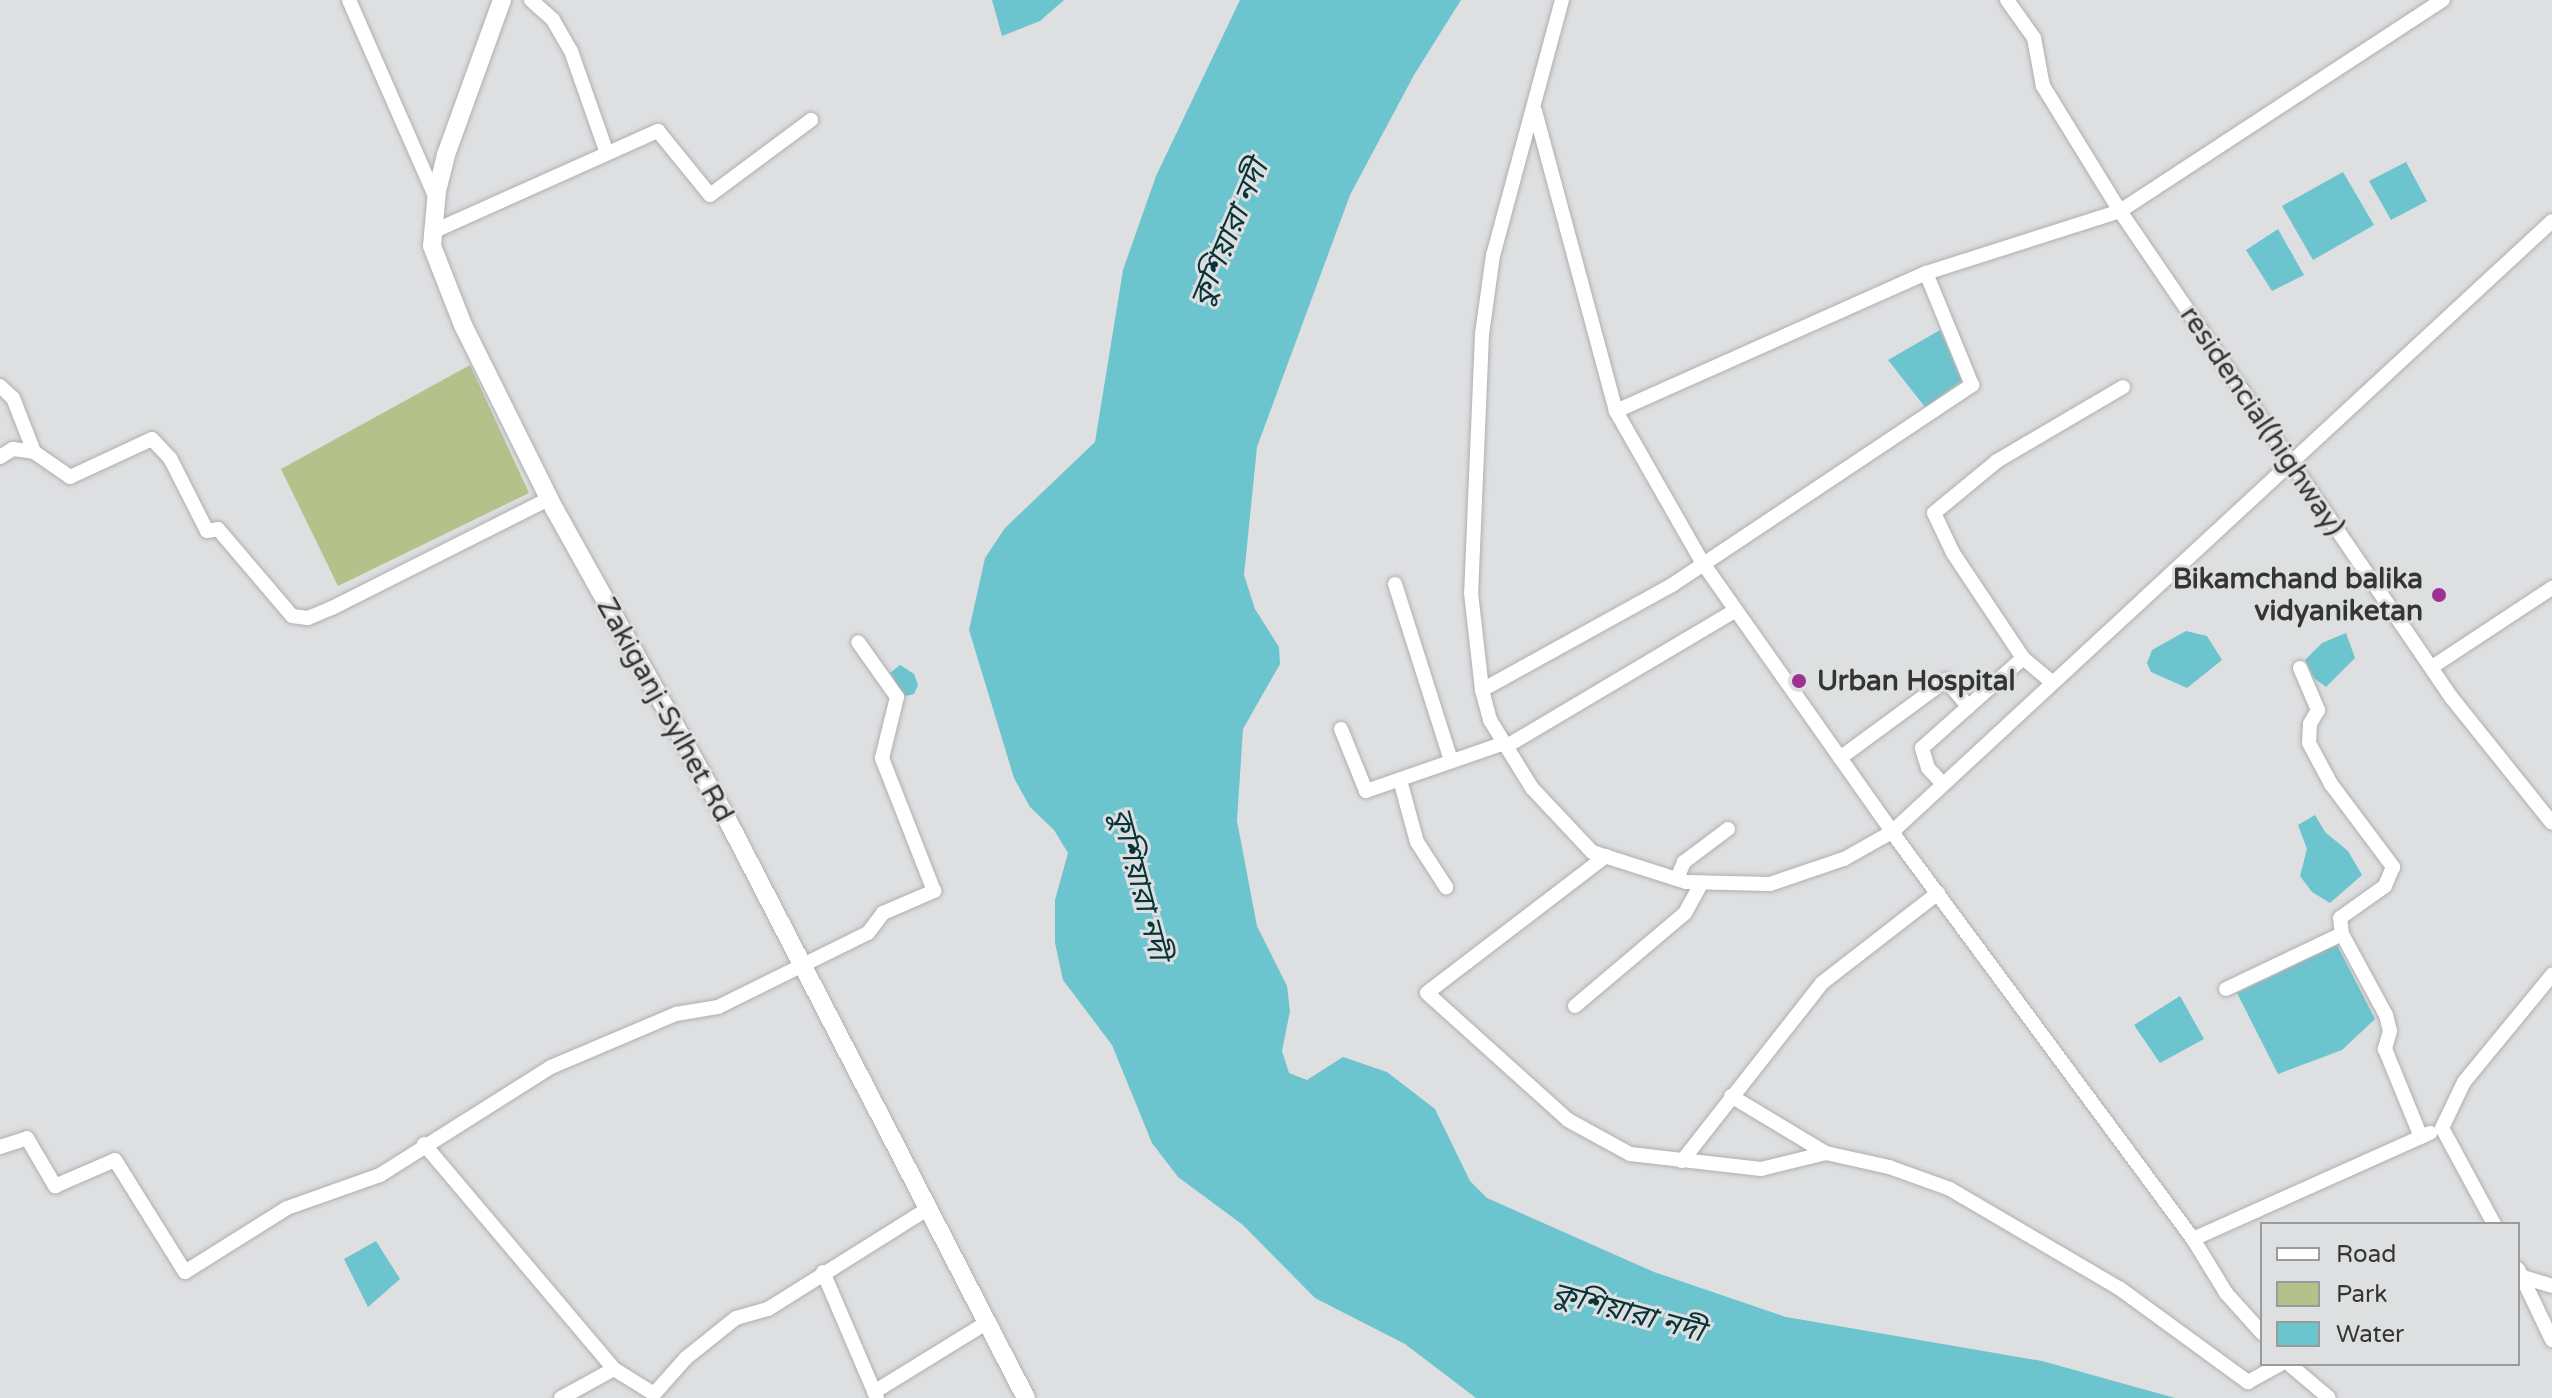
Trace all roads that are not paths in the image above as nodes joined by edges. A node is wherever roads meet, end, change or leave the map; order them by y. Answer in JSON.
{"nodes":[{"id":1,"x":349,"y":0,"type":"edge"},
{"id":2,"x":502,"y":0,"type":"edge"},
{"id":3,"x":531,"y":0,"type":"edge"},
{"id":4,"x":1562,"y":0,"type":"edge"},
{"id":5,"x":2007,"y":0,"type":"edge"},
{"id":6,"x":2443,"y":0,"type":"edge"},
{"id":7,"x":1535,"y":109,"type":"junction"},
{"id":8,"x":811,"y":120,"type":"dead end"},
{"id":9,"x":607,"y":153,"type":"junction"},
{"id":10,"x":436,"y":198,"type":"junction"},
{"id":11,"x":2120,"y":211,"type":"junction"},
{"id":12,"x":2552,"y":221,"type":"edge"},
{"id":13,"x":432,"y":232,"type":"junction"},
{"id":14,"x":1926,"y":273,"type":"junction"},
{"id":15,"x":0,"y":386,"type":"edge"},
{"id":16,"x":2123,"y":387,"type":"dead end"},
{"id":17,"x":1616,"y":411,"type":"junction"},
{"id":18,"x":34,"y":452,"type":"junction"},
{"id":19,"x":0,"y":457,"type":"edge"},
{"id":20,"x":2288,"y":460,"type":"junction"},
{"id":21,"x":549,"y":499,"type":"junction"},
{"id":22,"x":1702,"y":562,"type":"junction"},
{"id":23,"x":1395,"y":584,"type":"dead end"},
{"id":24,"x":2552,"y":588,"type":"edge"},
{"id":25,"x":1736,"y":610,"type":"junction"},
{"id":26,"x":858,"y":642,"type":"dead end"},
{"id":27,"x":2023,"y":658,"type":"junction"},
{"id":28,"x":2432,"y":667,"type":"junction"},
{"id":29,"x":2300,"y":668,"type":"dead end"},
{"id":30,"x":2052,"y":682,"type":"junction"},
{"id":31,"x":1482,"y":690,"type":"junction"},
{"id":32,"x":1969,"y":707,"type":"junction"},
{"id":33,"x":1341,"y":729,"type":"dead end"},
{"id":34,"x":1506,"y":745,"type":"junction"},
{"id":35,"x":1840,"y":758,"type":"junction"},
{"id":36,"x":1451,"y":761,"type":"junction"},
{"id":37,"x":1400,"y":780,"type":"junction"},
{"id":38,"x":1943,"y":784,"type":"junction"},
{"id":39,"x":2552,"y":823,"type":"edge"},
{"id":40,"x":1728,"y":829,"type":"dead end"},
{"id":41,"x":1892,"y":832,"type":"junction"},
{"id":42,"x":1606,"y":856,"type":"junction"},
{"id":43,"x":1677,"y":879,"type":"junction"},
{"id":44,"x":1702,"y":882,"type":"junction"},
{"id":45,"x":1446,"y":887,"type":"dead end"},
{"id":46,"x":1938,"y":893,"type":"junction"},
{"id":47,"x":2342,"y":934,"type":"junction"},
{"id":48,"x":800,"y":967,"type":"junction"},
{"id":49,"x":2552,"y":975,"type":"edge"},
{"id":50,"x":2226,"y":989,"type":"dead end"},
{"id":51,"x":1575,"y":1006,"type":"dead end"},
{"id":52,"x":1731,"y":1096,"type":"junction"},
{"id":53,"x":2442,"y":1128,"type":"junction"},
{"id":54,"x":2421,"y":1137,"type":"junction"},
{"id":55,"x":424,"y":1144,"type":"junction"},
{"id":56,"x":0,"y":1147,"type":"edge"},
{"id":57,"x":1826,"y":1153,"type":"junction"},
{"id":58,"x":1682,"y":1161,"type":"junction"},
{"id":59,"x":926,"y":1210,"type":"junction"},
{"id":60,"x":2493,"y":1222,"type":"edge"},
{"id":61,"x":2193,"y":1239,"type":"junction"},
{"id":62,"x":823,"y":1272,"type":"junction"},
{"id":63,"x":2520,"y":1273,"type":"edge"},
{"id":64,"x":2552,"y":1286,"type":"edge"},
{"id":65,"x":986,"y":1323,"type":"junction"},
{"id":66,"x":2260,"y":1331,"type":"edge"},
{"id":67,"x":2552,"y":1340,"type":"edge"},
{"id":68,"x":2276,"y":1366,"type":"edge"},
{"id":69,"x":2291,"y":1366,"type":"edge"},
{"id":70,"x":614,"y":1369,"type":"junction"},
{"id":71,"x":876,"y":1395,"type":"edge"},
{"id":72,"x":561,"y":1398,"type":"edge"},
{"id":73,"x":1026,"y":1398,"type":"edge"},
{"id":74,"x":2329,"y":1398,"type":"edge"}],
"edges":[{"from":1,"to":10,"type":"street"},
{"from":2,"to":10,"type":"main road","name":"Zakiganj-Sylhet Rd"},
{"from":3,"to":9,"type":"street"},
{"from":4,"to":7,"type":"street"},
{"from":5,"to":11,"type":"street","name":"residencial(highway)"},
{"from":6,"to":11,"type":"street"},
{"from":7,"to":17,"type":"street"},
{"from":7,"to":31,"type":"street"},
{"from":8,"to":9,"type":"street"},
{"from":9,"to":13,"type":"street"},
{"from":10,"to":13,"type":"main road","name":"Zakiganj-Sylhet Rd"},
{"from":11,"to":14,"type":"street"},
{"from":11,"to":20,"type":"street","name":"residencial(highway)"},
{"from":12,"to":20,"type":"street"},
{"from":13,"to":21,"type":"main road","name":"Zakiganj-Sylhet Rd"},
{"from":14,"to":17,"type":"street"},
{"from":14,"to":22,"type":"street"},
{"from":15,"to":18,"type":"street"},
{"from":16,"to":27,"type":"street"},
{"from":17,"to":22,"type":"street"},
{"from":18,"to":19,"type":"street"},
{"from":18,"to":21,"type":"street"},
{"from":20,"to":28,"type":"street","name":"residencial(highway)"},
{"from":20,"to":30,"type":"street"},
{"from":21,"to":48,"type":"main road","name":"Zakiganj-Sylhet Rd"},
{"from":22,"to":25,"type":"street"},
{"from":22,"to":31,"type":"street"},
{"from":23,"to":36,"type":"street"},
{"from":24,"to":28,"type":"street"},
{"from":25,"to":34,"type":"street"},
{"from":25,"to":35,"type":"street"},
{"from":26,"to":48,"type":"street"},
{"from":27,"to":30,"type":"street"},
{"from":27,"to":32,"type":"street"},
{"from":28,"to":39,"type":"street","name":"residencial(highway)"},
{"from":29,"to":47,"type":"street"},
{"from":30,"to":38,"type":"street"},
{"from":31,"to":34,"type":"street"},
{"from":32,"to":35,"type":"street"},
{"from":32,"to":38,"type":"street"},
{"from":33,"to":37,"type":"street"},
{"from":34,"to":36,"type":"street"},
{"from":34,"to":42,"type":"street"},
{"from":35,"to":41,"type":"street"},
{"from":36,"to":37,"type":"street"},
{"from":37,"to":45,"type":"street"},
{"from":38,"to":41,"type":"street"},
{"from":40,"to":43,"type":"street"},
{"from":41,"to":44,"type":"street"},
{"from":41,"to":46,"type":"street"},
{"from":42,"to":43,"type":"street"},
{"from":42,"to":58,"type":"street"},
{"from":43,"to":44,"type":"street"},
{"from":44,"to":51,"type":"street"},
{"from":46,"to":52,"type":"street"},
{"from":46,"to":61,"type":"street"},
{"from":47,"to":50,"type":"street"},
{"from":47,"to":54,"type":"street"},
{"from":48,"to":55,"type":"street"},
{"from":48,"to":59,"type":"main road","name":"Zakiganj-Sylhet Rd"},
{"from":49,"to":53,"type":"street"},
{"from":52,"to":57,"type":"street"},
{"from":52,"to":58,"type":"street"},
{"from":53,"to":54,"type":"street"},
{"from":53,"to":60,"type":"street"},
{"from":54,"to":61,"type":"street"},
{"from":55,"to":56,"type":"street"},
{"from":55,"to":70,"type":"street"},
{"from":57,"to":58,"type":"street"},
{"from":57,"to":68,"type":"street"},
{"from":59,"to":62,"type":"street"},
{"from":59,"to":65,"type":"main road","name":"Zakiganj-Sylhet Rd"},
{"from":61,"to":66,"type":"street"},
{"from":62,"to":70,"type":"street"},
{"from":62,"to":71,"type":"street"},
{"from":63,"to":64,"type":"street"},
{"from":63,"to":67,"type":"street"},
{"from":65,"to":71,"type":"street"},
{"from":65,"to":73,"type":"main road","name":"Zakiganj-Sylhet Rd"},
{"from":69,"to":74,"type":"street"},
{"from":70,"to":72,"type":"street"}]}
